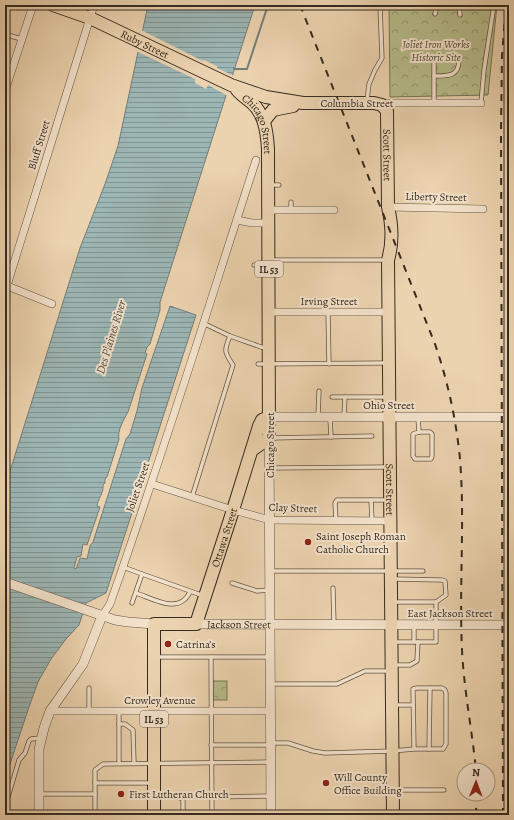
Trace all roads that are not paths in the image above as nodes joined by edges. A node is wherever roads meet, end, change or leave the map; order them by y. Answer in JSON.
{"nodes":[{"id":1,"x":33,"y":5,"type":"edge"},
{"id":2,"x":53,"y":5,"type":"edge"},
{"id":3,"x":94,"y":5,"type":"edge"},
{"id":4,"x":380,"y":5,"type":"edge"},
{"id":5,"x":437,"y":5,"type":"edge"},
{"id":6,"x":459,"y":5,"type":"edge"},
{"id":7,"x":494,"y":5,"type":"edge"},
{"id":8,"x":435,"y":14,"type":"dead end"},
{"id":9,"x":460,"y":16,"type":"dead end"},
{"id":10,"x":90,"y":18,"type":"junction"},
{"id":11,"x":5,"y":34,"type":"edge"},
{"id":12,"x":21,"y":39,"type":"junction"},
{"id":13,"x":434,"y":60,"type":"dead end"},
{"id":14,"x":459,"y":60,"type":"dead end"},
{"id":15,"x":434,"y":76,"type":"junction"},
{"id":16,"x":233,"y":86,"type":"junction"},
{"id":17,"x":5,"y":91,"type":"edge"},
{"id":18,"x":303,"y":103,"type":"junction"},
{"id":19,"x":366,"y":103,"type":"junction"},
{"id":20,"x":434,"y":103,"type":"junction"},
{"id":21,"x":481,"y":103,"type":"joint"},
{"id":22,"x":382,"y":105,"type":"junction"},
{"id":23,"x":264,"y":121,"type":"junction"},
{"id":24,"x":256,"y":160,"type":"dead end"},
{"id":25,"x":291,"y":202,"type":"dead end"},
{"id":26,"x":388,"y":207,"type":"junction"},
{"id":27,"x":483,"y":209,"type":"dead end"},
{"id":28,"x":269,"y":210,"type":"junction"},
{"id":29,"x":291,"y":210,"type":"junction"},
{"id":30,"x":334,"y":210,"type":"dead end"},
{"id":31,"x":237,"y":220,"type":"junction"},
{"id":32,"x":269,"y":223,"type":"junction"},
{"id":33,"x":388,"y":260,"type":"junction"},
{"id":34,"x":269,"y":262,"type":"junction"},
{"id":35,"x":254,"y":264,"type":"dead end"},
{"id":36,"x":6,"y":288,"type":"edge"},
{"id":37,"x":52,"y":304,"type":"dead end"},
{"id":38,"x":269,"y":312,"type":"junction"},
{"id":39,"x":328,"y":312,"type":"junction"},
{"id":40,"x":389,"y":312,"type":"junction"},
{"id":41,"x":205,"y":324,"type":"junction"},
{"id":42,"x":230,"y":336,"type":"junction"},
{"id":43,"x":270,"y":348,"type":"junction"},
{"id":44,"x":264,"y":364,"type":"junction"},
{"id":45,"x":329,"y":364,"type":"junction"},
{"id":46,"x":390,"y":364,"type":"junction"},
{"id":47,"x":319,"y":391,"type":"dead end"},
{"id":48,"x":332,"y":397,"type":"dead end"},
{"id":49,"x":345,"y":397,"type":"junction"},
{"id":50,"x":390,"y":397,"type":"junction"},
{"id":51,"x":269,"y":417,"type":"junction"},
{"id":52,"x":318,"y":417,"type":"junction"},
{"id":53,"x":330,"y":417,"type":"junction"},
{"id":54,"x":344,"y":417,"type":"junction"},
{"id":55,"x":390,"y":417,"type":"junction"},
{"id":56,"x":418,"y":417,"type":"junction"},
{"id":57,"x":509,"y":417,"type":"edge"},
{"id":58,"x":419,"y":432,"type":"junction"},
{"id":59,"x":372,"y":436,"type":"dead end"},
{"id":60,"x":330,"y":437,"type":"junction"},
{"id":61,"x":269,"y":438,"type":"junction"},
{"id":62,"x":252,"y":450,"type":"junction"},
{"id":63,"x":391,"y":467,"type":"junction"},
{"id":64,"x":270,"y":468,"type":"junction"},
{"id":65,"x":152,"y":484,"type":"junction"},
{"id":66,"x":192,"y":497,"type":"junction"},
{"id":67,"x":371,"y":500,"type":"junction"},
{"id":68,"x":391,"y":500,"type":"junction"},
{"id":69,"x":233,"y":510,"type":"junction"},
{"id":70,"x":270,"y":520,"type":"junction"},
{"id":71,"x":336,"y":520,"type":"junction"},
{"id":72,"x":372,"y":520,"type":"junction"},
{"id":73,"x":391,"y":521,"type":"junction"},
{"id":74,"x":123,"y":567,"type":"junction"},
{"id":75,"x":270,"y":571,"type":"junction"},
{"id":76,"x":423,"y":571,"type":"dead end"},
{"id":77,"x":142,"y":574,"type":"junction"},
{"id":78,"x":392,"y":575,"type":"junction"},
{"id":79,"x":5,"y":582,"type":"edge"},
{"id":80,"x":232,"y":583,"type":"dead end"},
{"id":81,"x":333,"y":588,"type":"dead end"},
{"id":82,"x":270,"y":590,"type":"junction"},
{"id":83,"x":190,"y":592,"type":"junction"},
{"id":84,"x":136,"y":593,"type":"junction"},
{"id":85,"x":205,"y":596,"type":"junction"},
{"id":86,"x":392,"y":602,"type":"junction"},
{"id":87,"x":436,"y":602,"type":"junction"},
{"id":88,"x":132,"y":603,"type":"dead end"},
{"id":89,"x":102,"y":616,"type":"junction"},
{"id":90,"x":154,"y":624,"type":"junction"},
{"id":91,"x":196,"y":624,"type":"junction"},
{"id":92,"x":270,"y":624,"type":"junction"},
{"id":93,"x":392,"y":624,"type":"junction"},
{"id":94,"x":334,"y":625,"type":"junction"},
{"id":95,"x":414,"y":625,"type":"junction"},
{"id":96,"x":436,"y":625,"type":"junction"},
{"id":97,"x":509,"y":625,"type":"edge"},
{"id":98,"x":392,"y":642,"type":"junction"},
{"id":99,"x":416,"y":642,"type":"junction"},
{"id":100,"x":154,"y":657,"type":"junction"},
{"id":101,"x":211,"y":657,"type":"junction"},
{"id":102,"x":270,"y":657,"type":"junction"},
{"id":103,"x":392,"y":668,"type":"junction"},
{"id":104,"x":270,"y":684,"type":"junction"},
{"id":105,"x":89,"y":688,"type":"dead end"},
{"id":106,"x":430,"y":688,"type":"junction"},
{"id":107,"x":393,"y":705,"type":"junction"},
{"id":108,"x":413,"y":705,"type":"junction"},
{"id":109,"x":89,"y":711,"type":"junction"},
{"id":110,"x":119,"y":711,"type":"junction"},
{"id":111,"x":154,"y":711,"type":"junction"},
{"id":112,"x":210,"y":711,"type":"junction"},
{"id":113,"x":270,"y":711,"type":"junction"},
{"id":114,"x":50,"y":712,"type":"junction"},
{"id":115,"x":120,"y":724,"type":"junction"},
{"id":116,"x":41,"y":738,"type":"junction"},
{"id":117,"x":271,"y":744,"type":"junction"},
{"id":118,"x":211,"y":745,"type":"junction"},
{"id":119,"x":414,"y":749,"type":"junction"},
{"id":120,"x":429,"y":749,"type":"junction"},
{"id":121,"x":393,"y":751,"type":"junction"},
{"id":122,"x":211,"y":762,"type":"junction"},
{"id":123,"x":271,"y":762,"type":"junction"},
{"id":124,"x":134,"y":763,"type":"junction"},
{"id":125,"x":154,"y":763,"type":"junction"},
{"id":126,"x":119,"y":764,"type":"junction"},
{"id":127,"x":95,"y":783,"type":"junction"},
{"id":128,"x":154,"y":783,"type":"junction"},
{"id":129,"x":393,"y":790,"type":"junction"},
{"id":130,"x":444,"y":790,"type":"dead end"},
{"id":131,"x":39,"y":794,"type":"junction"},
{"id":132,"x":95,"y":794,"type":"junction"},
{"id":133,"x":154,"y":795,"type":"junction"},
{"id":134,"x":271,"y":796,"type":"junction"},
{"id":135,"x":212,"y":797,"type":"junction"},
{"id":136,"x":5,"y":807,"type":"edge"},
{"id":137,"x":393,"y":814,"type":"edge"},
{"id":138,"x":433,"y":814,"type":"edge"},
{"id":139,"x":445,"y":814,"type":"dead end"},
{"id":140,"x":39,"y":815,"type":"edge"},
{"id":141,"x":95,"y":815,"type":"edge"},
{"id":142,"x":154,"y":815,"type":"edge"},
{"id":143,"x":183,"y":815,"type":"edge"},
{"id":144,"x":212,"y":815,"type":"edge"},
{"id":145,"x":250,"y":815,"type":"edge"},
{"id":146,"x":271,"y":815,"type":"edge"}],
"edges":[{"from":1,"to":12,"type":"street"},
{"from":2,"to":10,"type":"main road","name":"Ruby Street","number":"IL 53"},
{"from":3,"to":10,"type":"street","name":"Bluff Street"},
{"from":4,"to":19,"type":"lane"},
{"from":5,"to":8,"type":"lane"},
{"from":6,"to":9,"type":"lane"},
{"from":7,"to":21,"type":"lane"},
{"from":10,"to":16,"type":"main road","name":"Ruby Street","number":"IL 53"},
{"from":10,"to":36,"type":"street","name":"Bluff Street"},
{"from":11,"to":12,"type":"lane"},
{"from":12,"to":17,"type":"street"},
{"from":13,"to":15,"type":"lane"},
{"from":14,"to":15,"type":"lane"},
{"from":15,"to":20,"type":"lane"},
{"from":16,"to":18,"type":"main road","name":"Columbia Street"},
{"from":16,"to":23,"type":"main road","name":"Chicago Street","number":"IL 53"},
{"from":18,"to":19,"type":"main road","name":"Columbia Street"},
{"from":18,"to":23,"type":"main road"},
{"from":19,"to":22,"type":"main road","name":"Columbia Street"},
{"from":20,"to":21,"type":"street","name":"Columbia Street"},
{"from":20,"to":22,"type":"street","name":"Columbia Street"},
{"from":22,"to":26,"type":"main road","name":"Scott Street"},
{"from":23,"to":28,"type":"main road","name":"Chicago Street","number":"IL 53"},
{"from":24,"to":31,"type":"street","name":"Joliet Street"},
{"from":25,"to":29,"type":"lane"},
{"from":26,"to":27,"type":"street","name":"Liberty Street"},
{"from":26,"to":33,"type":"main road","name":"Scott Street"},
{"from":28,"to":29,"type":"street"},
{"from":28,"to":32,"type":"main road","name":"Chicago Street","number":"IL 53"},
{"from":29,"to":30,"type":"street"},
{"from":31,"to":32,"type":"street"},
{"from":31,"to":41,"type":"street","name":"Joliet Street"},
{"from":32,"to":34,"type":"main road","name":"Chicago Street","number":"IL 53"},
{"from":33,"to":34,"type":"lane"},
{"from":33,"to":40,"type":"main road","name":"Scott Street"},
{"from":34,"to":35,"type":"lane"},
{"from":34,"to":38,"type":"main road","name":"Chicago Street","number":"IL 53"},
{"from":36,"to":37,"type":"street"},
{"from":38,"to":39,"type":"street","name":"Irving Street"},
{"from":38,"to":43,"type":"main road","name":"Chicago Street","number":"IL 53"},
{"from":39,"to":40,"type":"street","name":"Irving Street"},
{"from":39,"to":45,"type":"lane"},
{"from":40,"to":46,"type":"main road","name":"Scott Street"},
{"from":41,"to":42,"type":"lane"},
{"from":41,"to":65,"type":"street","name":"Joliet Street"},
{"from":42,"to":43,"type":"lane"},
{"from":42,"to":66,"type":"lane"},
{"from":43,"to":44,"type":"main road","name":"Chicago Street","number":"IL 53"},
{"from":44,"to":45,"type":"lane"},
{"from":44,"to":51,"type":"main road","name":"Chicago Street","number":"IL 53"},
{"from":45,"to":46,"type":"lane"},
{"from":46,"to":50,"type":"main road","name":"Scott Street"},
{"from":47,"to":52,"type":"lane"},
{"from":48,"to":49,"type":"lane"},
{"from":49,"to":50,"type":"lane"},
{"from":49,"to":54,"type":"lane"},
{"from":50,"to":55,"type":"main road","name":"Scott Street"},
{"from":51,"to":52,"type":"street","name":"Ohio Street"},
{"from":51,"to":61,"type":"main road","name":"Chicago Street"},
{"from":51,"to":62,"type":"main road","name":"Ottawa Street"},
{"from":52,"to":53,"type":"street","name":"Ohio Street"},
{"from":53,"to":54,"type":"street","name":"Ohio Street"},
{"from":53,"to":60,"type":"lane"},
{"from":54,"to":55,"type":"street","name":"Ohio Street"},
{"from":55,"to":56,"type":"street","name":"Ohio Street"},
{"from":55,"to":63,"type":"main road","name":"Scott Street"},
{"from":56,"to":57,"type":"street","name":"Ohio Street"},
{"from":56,"to":58,"type":"lane"},
{"from":58,"to":58,"type":"lane"},
{"from":59,"to":60,"type":"lane"},
{"from":60,"to":61,"type":"lane"},
{"from":61,"to":62,"type":"main road"},
{"from":61,"to":64,"type":"street","name":"Chicago Street"},
{"from":62,"to":69,"type":"main road","name":"Ottawa Street"},
{"from":63,"to":64,"type":"lane"},
{"from":63,"to":68,"type":"main road","name":"Scott Street"},
{"from":64,"to":70,"type":"street","name":"Chicago Street"},
{"from":65,"to":66,"type":"street","name":"Clay Street"},
{"from":65,"to":74,"type":"street","name":"Joliet Street"},
{"from":66,"to":69,"type":"street","name":"Clay Street"},
{"from":67,"to":68,"type":"lane"},
{"from":67,"to":71,"type":"lane"},
{"from":67,"to":72,"type":"lane"},
{"from":68,"to":73,"type":"main road","name":"Scott Street"},
{"from":69,"to":70,"type":"street","name":"Clay Street"},
{"from":69,"to":85,"type":"main road","name":"Ottawa Street"},
{"from":70,"to":71,"type":"street","name":"Clay Street"},
{"from":70,"to":75,"type":"street","name":"Chicago Street"},
{"from":71,"to":72,"type":"street","name":"Clay Street"},
{"from":72,"to":73,"type":"street","name":"Clay Street"},
{"from":73,"to":78,"type":"main road","name":"Scott Street"},
{"from":74,"to":77,"type":"lane"},
{"from":74,"to":89,"type":"street","name":"Joliet Street"},
{"from":75,"to":78,"type":"lane"},
{"from":75,"to":82,"type":"street","name":"Chicago Street"},
{"from":76,"to":78,"type":"lane"},
{"from":77,"to":83,"type":"lane"},
{"from":77,"to":84,"type":"lane"},
{"from":78,"to":86,"type":"main road","name":"Scott Street"},
{"from":78,"to":87,"type":"lane"},
{"from":79,"to":89,"type":"street","name":"Jackson Street"},
{"from":80,"to":82,"type":"lane"},
{"from":81,"to":94,"type":"lane"},
{"from":82,"to":92,"type":"street","name":"Chicago Street"},
{"from":83,"to":84,"type":"lane"},
{"from":83,"to":85,"type":"lane"},
{"from":84,"to":88,"type":"lane"},
{"from":85,"to":91,"type":"main road","name":"Ottawa Street"},
{"from":86,"to":87,"type":"lane"},
{"from":86,"to":93,"type":"main road","name":"Scott Street"},
{"from":87,"to":96,"type":"lane"},
{"from":89,"to":90,"type":"street","name":"Jackson Street"},
{"from":89,"to":114,"type":"street","name":"Joliet Street"},
{"from":90,"to":91,"type":"main road","name":"Jackson Street"},
{"from":90,"to":100,"type":"main road","number":"IL 53"},
{"from":91,"to":92,"type":"street","name":"Jackson Street"},
{"from":92,"to":94,"type":"street","name":"Jackson Street"},
{"from":92,"to":102,"type":"street","name":"Chicago Street"},
{"from":93,"to":94,"type":"street","name":"Jackson Street"},
{"from":93,"to":95,"type":"street","name":"East Jackson Street"},
{"from":93,"to":98,"type":"main road","name":"Scott Street"},
{"from":95,"to":96,"type":"street","name":"East Jackson Street"},
{"from":95,"to":99,"type":"lane"},
{"from":96,"to":97,"type":"street","name":"East Jackson Street"},
{"from":96,"to":99,"type":"lane"},
{"from":98,"to":99,"type":"lane"},
{"from":98,"to":103,"type":"main road","name":"Scott Street"},
{"from":99,"to":103,"type":"lane"},
{"from":100,"to":101,"type":"lane"},
{"from":100,"to":111,"type":"main road","number":"IL 53"},
{"from":101,"to":102,"type":"lane"},
{"from":101,"to":112,"type":"lane"},
{"from":102,"to":104,"type":"street","name":"Chicago Street"},
{"from":103,"to":104,"type":"lane"},
{"from":103,"to":107,"type":"main road","name":"Scott Street"},
{"from":104,"to":113,"type":"street","name":"Chicago Street"},
{"from":105,"to":109,"type":"lane"},
{"from":106,"to":108,"type":"lane"},
{"from":106,"to":120,"type":"lane"},
{"from":106,"to":120,"type":"lane"},
{"from":107,"to":108,"type":"lane"},
{"from":107,"to":121,"type":"main road","name":"Scott Street"},
{"from":108,"to":119,"type":"lane"},
{"from":109,"to":110,"type":"street","name":"Crowley Avenue"},
{"from":109,"to":114,"type":"street","name":"Crowley Avenue"},
{"from":110,"to":111,"type":"street","name":"Crowley Avenue"},
{"from":110,"to":115,"type":"lane"},
{"from":111,"to":112,"type":"street","name":"Crowley Avenue"},
{"from":111,"to":125,"type":"main road","number":"IL 53"},
{"from":112,"to":113,"type":"street","name":"Crowley Avenue"},
{"from":112,"to":118,"type":"lane"},
{"from":113,"to":117,"type":"street","name":"Chicago Street"},
{"from":114,"to":116,"type":"street","name":"Joliet Street"},
{"from":115,"to":124,"type":"lane"},
{"from":115,"to":126,"type":"lane"},
{"from":116,"to":131,"type":"street","name":"Joliet Street"},
{"from":116,"to":136,"type":"lane"},
{"from":117,"to":118,"type":"lane"},
{"from":117,"to":121,"type":"lane"},
{"from":117,"to":123,"type":"street","name":"Chicago Street"},
{"from":118,"to":122,"type":"lane"},
{"from":119,"to":120,"type":"lane"},
{"from":119,"to":121,"type":"lane"},
{"from":121,"to":129,"type":"main road","name":"Scott Street"},
{"from":122,"to":123,"type":"lane"},
{"from":122,"to":125,"type":"lane"},
{"from":122,"to":135,"type":"lane"},
{"from":123,"to":134,"type":"street","name":"Chicago Street"},
{"from":124,"to":125,"type":"lane"},
{"from":124,"to":126,"type":"lane"},
{"from":125,"to":128,"type":"main road","number":"IL 53"},
{"from":126,"to":127,"type":"lane"},
{"from":127,"to":128,"type":"lane"},
{"from":127,"to":132,"type":"lane"},
{"from":128,"to":133,"type":"main road","number":"IL 53"},
{"from":129,"to":130,"type":"lane"},
{"from":129,"to":137,"type":"main road","name":"Scott Street"},
{"from":131,"to":132,"type":"lane"},
{"from":131,"to":140,"type":"street","name":"Joliet Street"},
{"from":132,"to":141,"type":"lane"},
{"from":133,"to":142,"type":"main road","number":"IL 53"},
{"from":133,"to":143,"type":"lane"},
{"from":134,"to":135,"type":"lane"},
{"from":134,"to":146,"type":"street","name":"Chicago Street"},
{"from":135,"to":144,"type":"lane"},
{"from":137,"to":138,"type":"street"},
{"from":137,"to":146,"type":"street"},
{"from":138,"to":139,"type":"street"},
{"from":145,"to":146,"type":"street"}]}
